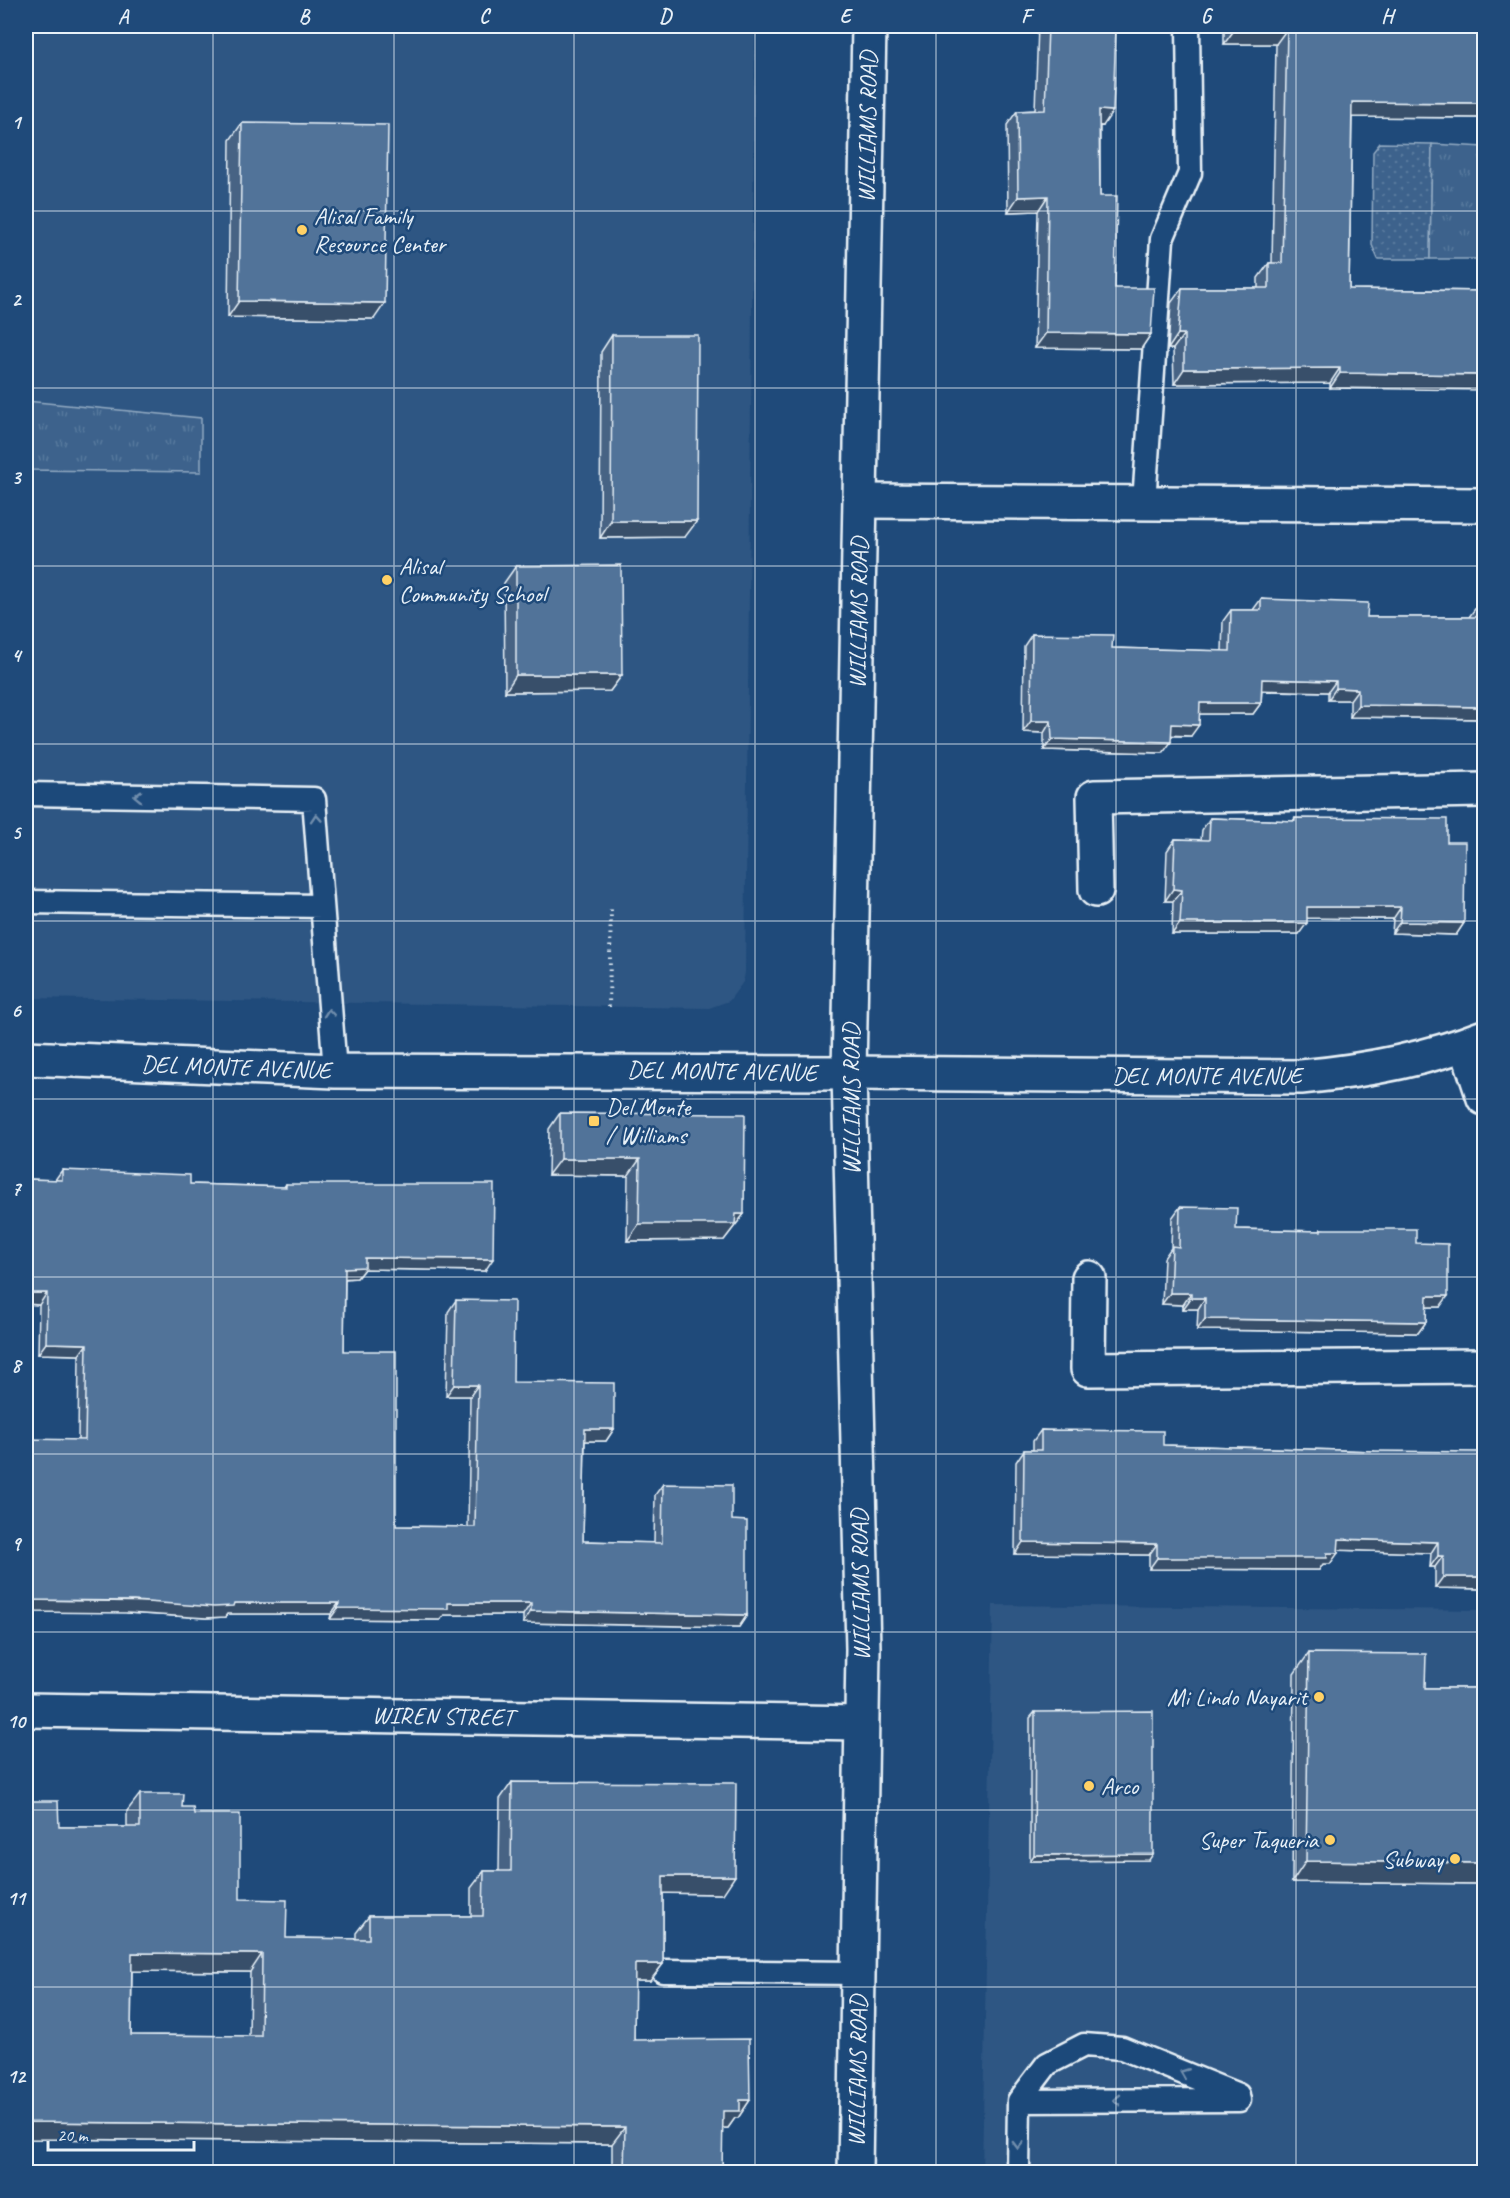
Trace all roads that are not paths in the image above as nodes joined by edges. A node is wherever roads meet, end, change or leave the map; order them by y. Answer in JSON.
{"nodes":[{"id":1,"x":869,"y":26,"type":"edge"},
{"id":2,"x":1188,"y":26,"type":"edge"},
{"id":3,"x":861,"y":501,"type":"junction"},
{"id":4,"x":1144,"y":503,"type":"junction"},
{"id":5,"x":1485,"y":505,"type":"edge"},
{"id":6,"x":1485,"y":790,"type":"edge"},
{"id":7,"x":26,"y":794,"type":"edge"},
{"id":8,"x":1096,"y":890,"type":"dead end"},
{"id":9,"x":26,"y":902,"type":"edge"},
{"id":10,"x":322,"y":906,"type":"junction"},
{"id":11,"x":1475,"y":1040,"type":"edge"},
{"id":12,"x":26,"y":1058,"type":"edge"},
{"id":13,"x":335,"y":1071,"type":"junction"},
{"id":14,"x":849,"y":1073,"type":"junction"},
{"id":15,"x":1485,"y":1098,"type":"edge"},
{"id":16,"x":1089,"y":1278,"type":"dead end"},
{"id":17,"x":1485,"y":1366,"type":"edge"},
{"id":18,"x":26,"y":1710,"type":"edge"},
{"id":19,"x":860,"y":1723,"type":"junction"},
{"id":20,"x":663,"y":1971,"type":"edge"},
{"id":21,"x":858,"y":1973,"type":"junction"},
{"id":22,"x":1019,"y":2101,"type":"junction"},
{"id":23,"x":855,"y":2172,"type":"edge"},
{"id":24,"x":1018,"y":2172,"type":"edge"}],
"edges":[{"from":1,"to":3,"type":"street","name":"WILLIAMS ROAD"},
{"from":2,"to":4,"type":"lane"},
{"from":3,"to":4,"type":"street"},
{"from":3,"to":14,"type":"street","name":"WILLIAMS ROAD"},
{"from":4,"to":5,"type":"street"},
{"from":6,"to":8,"type":"street"},
{"from":10,"to":7,"type":"lane","one_way":true},
{"from":9,"to":10,"type":"lane"},
{"from":13,"to":10,"type":"lane","one_way":true},
{"from":11,"to":14,"type":"street","name":"DEL MONTE AVENUE"},
{"from":11,"to":15,"type":"street"},
{"from":12,"to":13,"type":"street","name":"DEL MONTE AVENUE"},
{"from":13,"to":14,"type":"street","name":"DEL MONTE AVENUE"},
{"from":14,"to":19,"type":"street","name":"WILLIAMS ROAD"},
{"from":16,"to":17,"type":"street"},
{"from":18,"to":19,"type":"street","name":"WIREN STREET"},
{"from":19,"to":21,"type":"street","name":"WILLIAMS ROAD"},
{"from":20,"to":21,"type":"lane"},
{"from":21,"to":23,"type":"street","name":"WILLIAMS ROAD"},
{"from":22,"to":22,"type":"lane"},
{"from":22,"to":24,"type":"lane","one_way":true}]}
